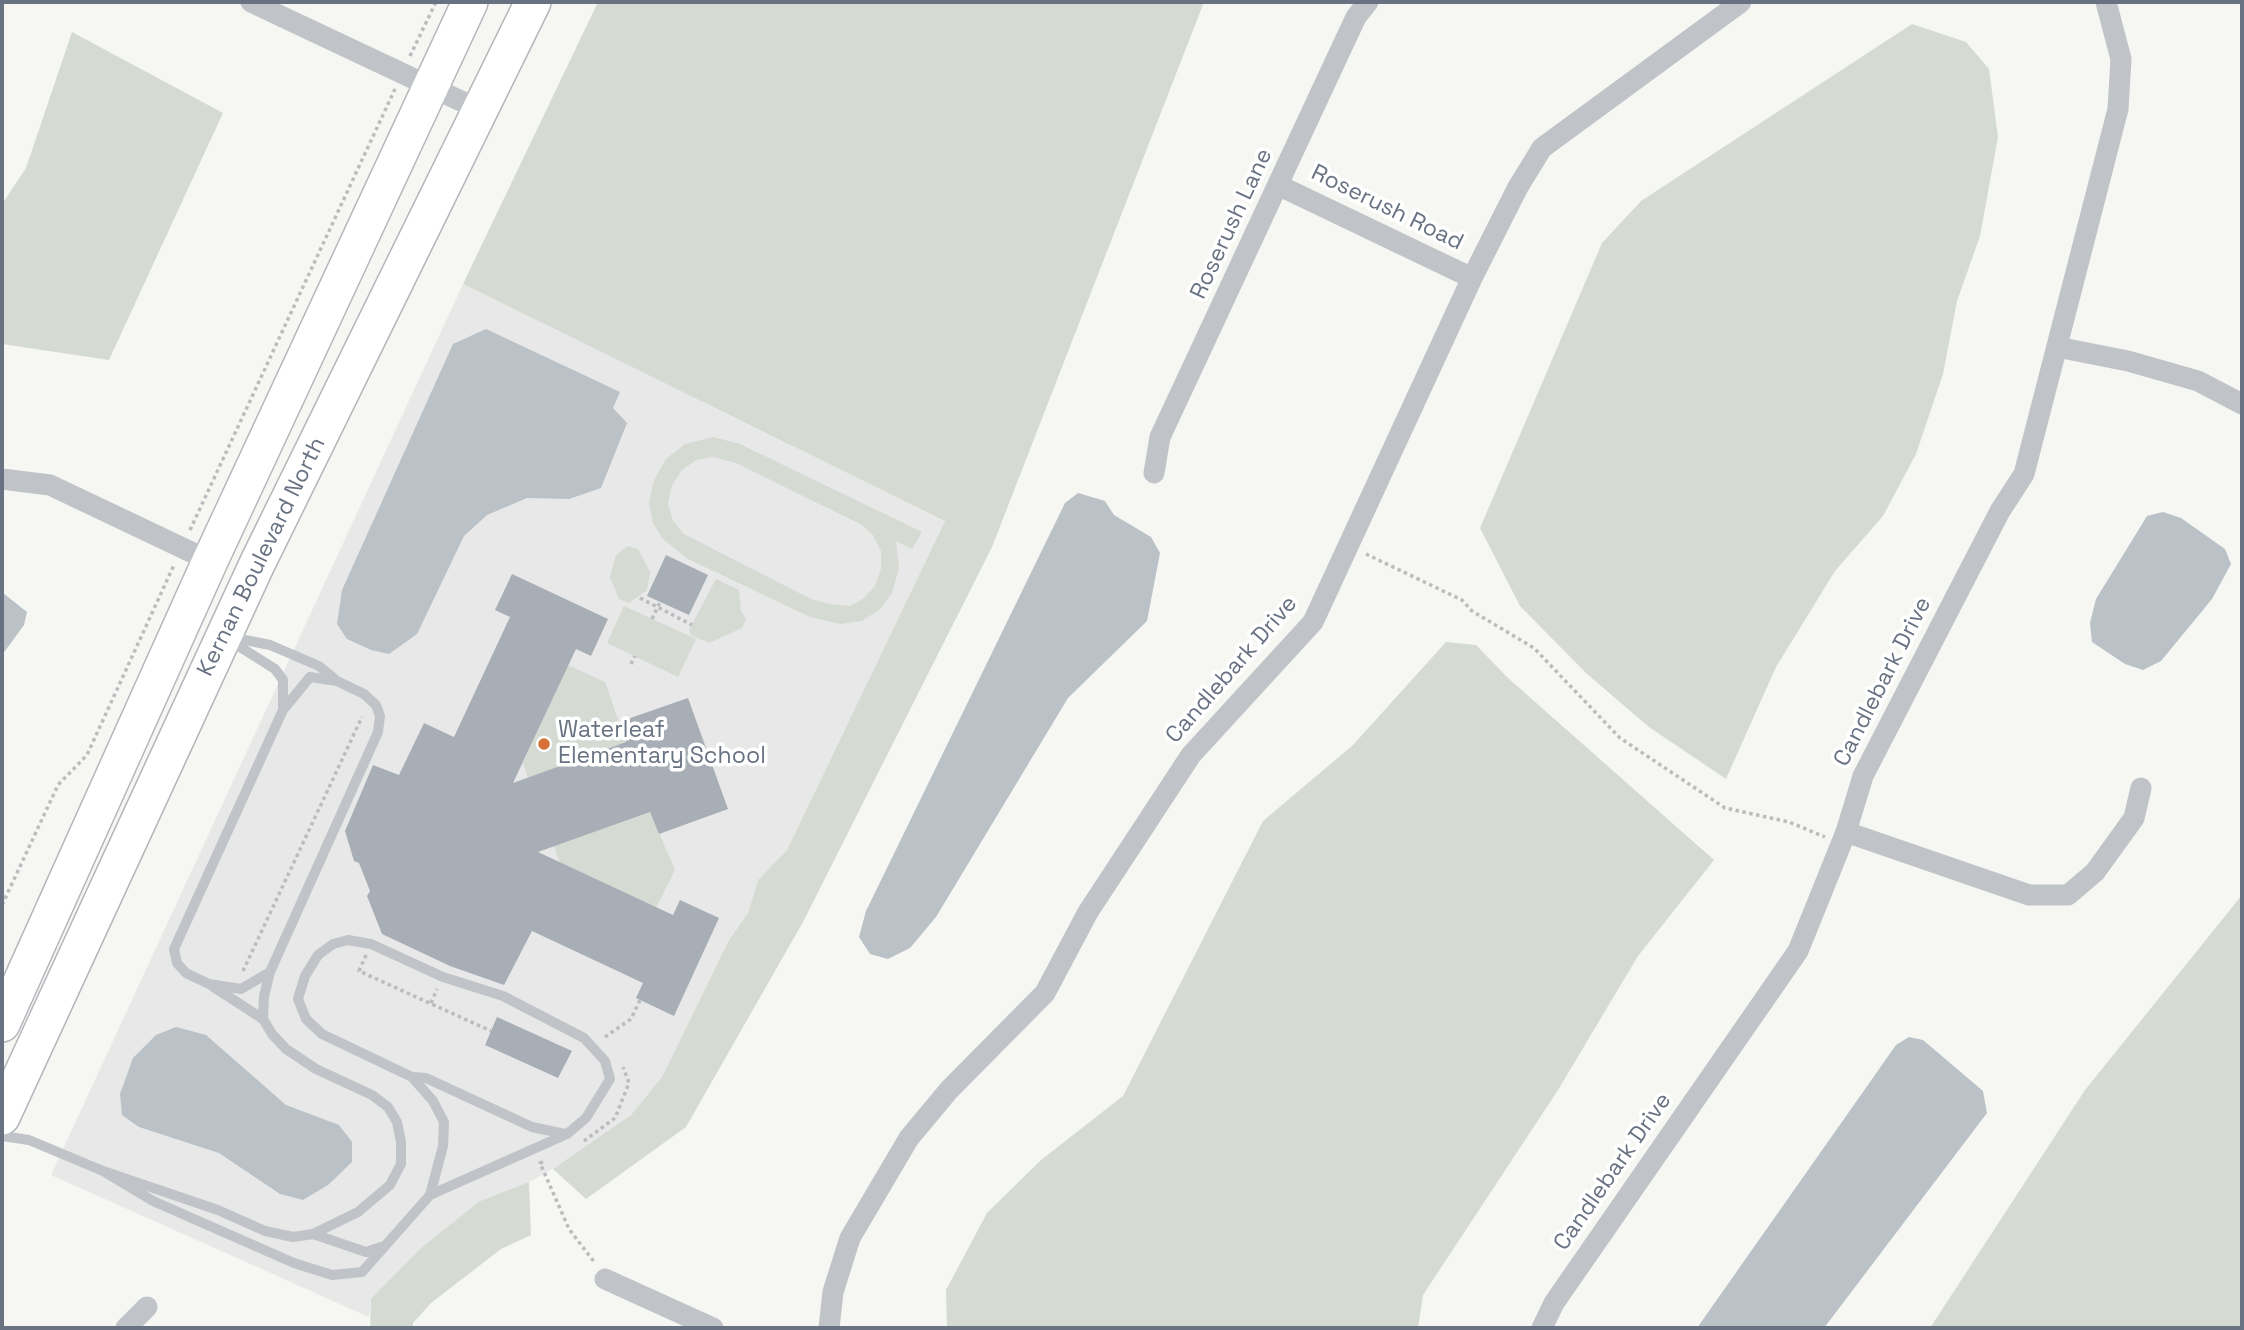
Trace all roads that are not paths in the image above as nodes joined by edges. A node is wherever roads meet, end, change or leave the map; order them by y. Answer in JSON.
{"nodes":[{"id":1,"x":251,"y":2,"type":"edge"},
{"id":2,"x":470,"y":2,"type":"edge"},
{"id":3,"x":533,"y":2,"type":"edge"},
{"id":4,"x":1367,"y":2,"type":"edge"},
{"id":5,"x":1741,"y":2,"type":"edge"},
{"id":6,"x":2106,"y":2,"type":"edge"},
{"id":7,"x":416,"y":79,"type":"junction"},
{"id":8,"x":480,"y":110,"type":"junction"},
{"id":9,"x":1280,"y":186,"type":"junction"},
{"id":10,"x":1472,"y":278,"type":"junction"},
{"id":11,"x":2057,"y":347,"type":"junction"},
{"id":12,"x":2242,"y":404,"type":"edge"},
{"id":13,"x":1153,"y":473,"type":"dead end"},
{"id":14,"x":2,"y":480,"type":"edge"},
{"id":15,"x":196,"y":554,"type":"junction"},
{"id":16,"x":224,"y":636,"type":"junction"},
{"id":17,"x":337,"y":681,"type":"junction"},
{"id":18,"x":283,"y":710,"type":"junction"},
{"id":19,"x":2141,"y":788,"type":"dead end"},
{"id":20,"x":1846,"y":832,"type":"junction"},
{"id":21,"x":270,"y":972,"type":"junction"},
{"id":22,"x":209,"y":984,"type":"junction"},
{"id":23,"x":263,"y":1019,"type":"junction"},
{"id":24,"x":2,"y":1024,"type":"edge"},
{"id":25,"x":412,"y":1077,"type":"junction"},
{"id":26,"x":2,"y":1117,"type":"edge"},
{"id":27,"x":567,"y":1134,"type":"junction"},
{"id":28,"x":2,"y":1136,"type":"edge"},
{"id":29,"x":103,"y":1171,"type":"junction"},
{"id":30,"x":430,"y":1195,"type":"junction"},
{"id":31,"x":313,"y":1234,"type":"junction"},
{"id":32,"x":387,"y":1245,"type":"junction"},
{"id":33,"x":605,"y":1279,"type":"dead end"},
{"id":34,"x":147,"y":1307,"type":"dead end"},
{"id":35,"x":126,"y":1328,"type":"edge"},
{"id":36,"x":713,"y":1328,"type":"edge"},
{"id":37,"x":829,"y":1328,"type":"edge"},
{"id":38,"x":1542,"y":1328,"type":"edge"}],
"edges":[{"from":1,"to":7,"type":"street"},
{"from":2,"to":7,"type":"main road","name":"Kernan Boulevard North"},
{"from":3,"to":8,"type":"main road","name":"Kernan Boulevard North"},
{"from":4,"to":9,"type":"street","name":"Roserush Lane"},
{"from":5,"to":10,"type":"street","name":"Candlebark Drive"},
{"from":6,"to":11,"type":"street","name":"Candlebark Drive"},
{"from":7,"to":8,"type":"street"},
{"from":7,"to":15,"type":"main road","name":"Kernan Boulevard North"},
{"from":8,"to":16,"type":"main road","name":"Kernan Boulevard North"},
{"from":9,"to":10,"type":"street","name":"Roserush Road"},
{"from":9,"to":13,"type":"street","name":"Roserush Lane"},
{"from":10,"to":37,"type":"street","name":"Candlebark Drive"},
{"from":11,"to":12,"type":"street"},
{"from":11,"to":20,"type":"street","name":"Candlebark Drive"},
{"from":14,"to":15,"type":"street"},
{"from":15,"to":24,"type":"main road","name":"Kernan Boulevard North"},
{"from":16,"to":17,"type":"lane"},
{"from":16,"to":18,"type":"lane"},
{"from":16,"to":26,"type":"main road","name":"Kernan Boulevard North"},
{"from":17,"to":18,"type":"lane"},
{"from":17,"to":21,"type":"lane"},
{"from":18,"to":22,"type":"lane"},
{"from":19,"to":20,"type":"street"},
{"from":20,"to":38,"type":"street","name":"Candlebark Drive"},
{"from":21,"to":22,"type":"lane"},
{"from":21,"to":23,"type":"lane"},
{"from":22,"to":23,"type":"lane"},
{"from":23,"to":31,"type":"lane"},
{"from":25,"to":27,"type":"lane"},
{"from":25,"to":27,"type":"lane"},
{"from":25,"to":30,"type":"lane"},
{"from":27,"to":30,"type":"lane"},
{"from":28,"to":29,"type":"lane"},
{"from":29,"to":31,"type":"lane"},
{"from":29,"to":32,"type":"lane"},
{"from":30,"to":32,"type":"lane"},
{"from":31,"to":32,"type":"lane"},
{"from":33,"to":36,"type":"street"},
{"from":34,"to":35,"type":"street"}]}
